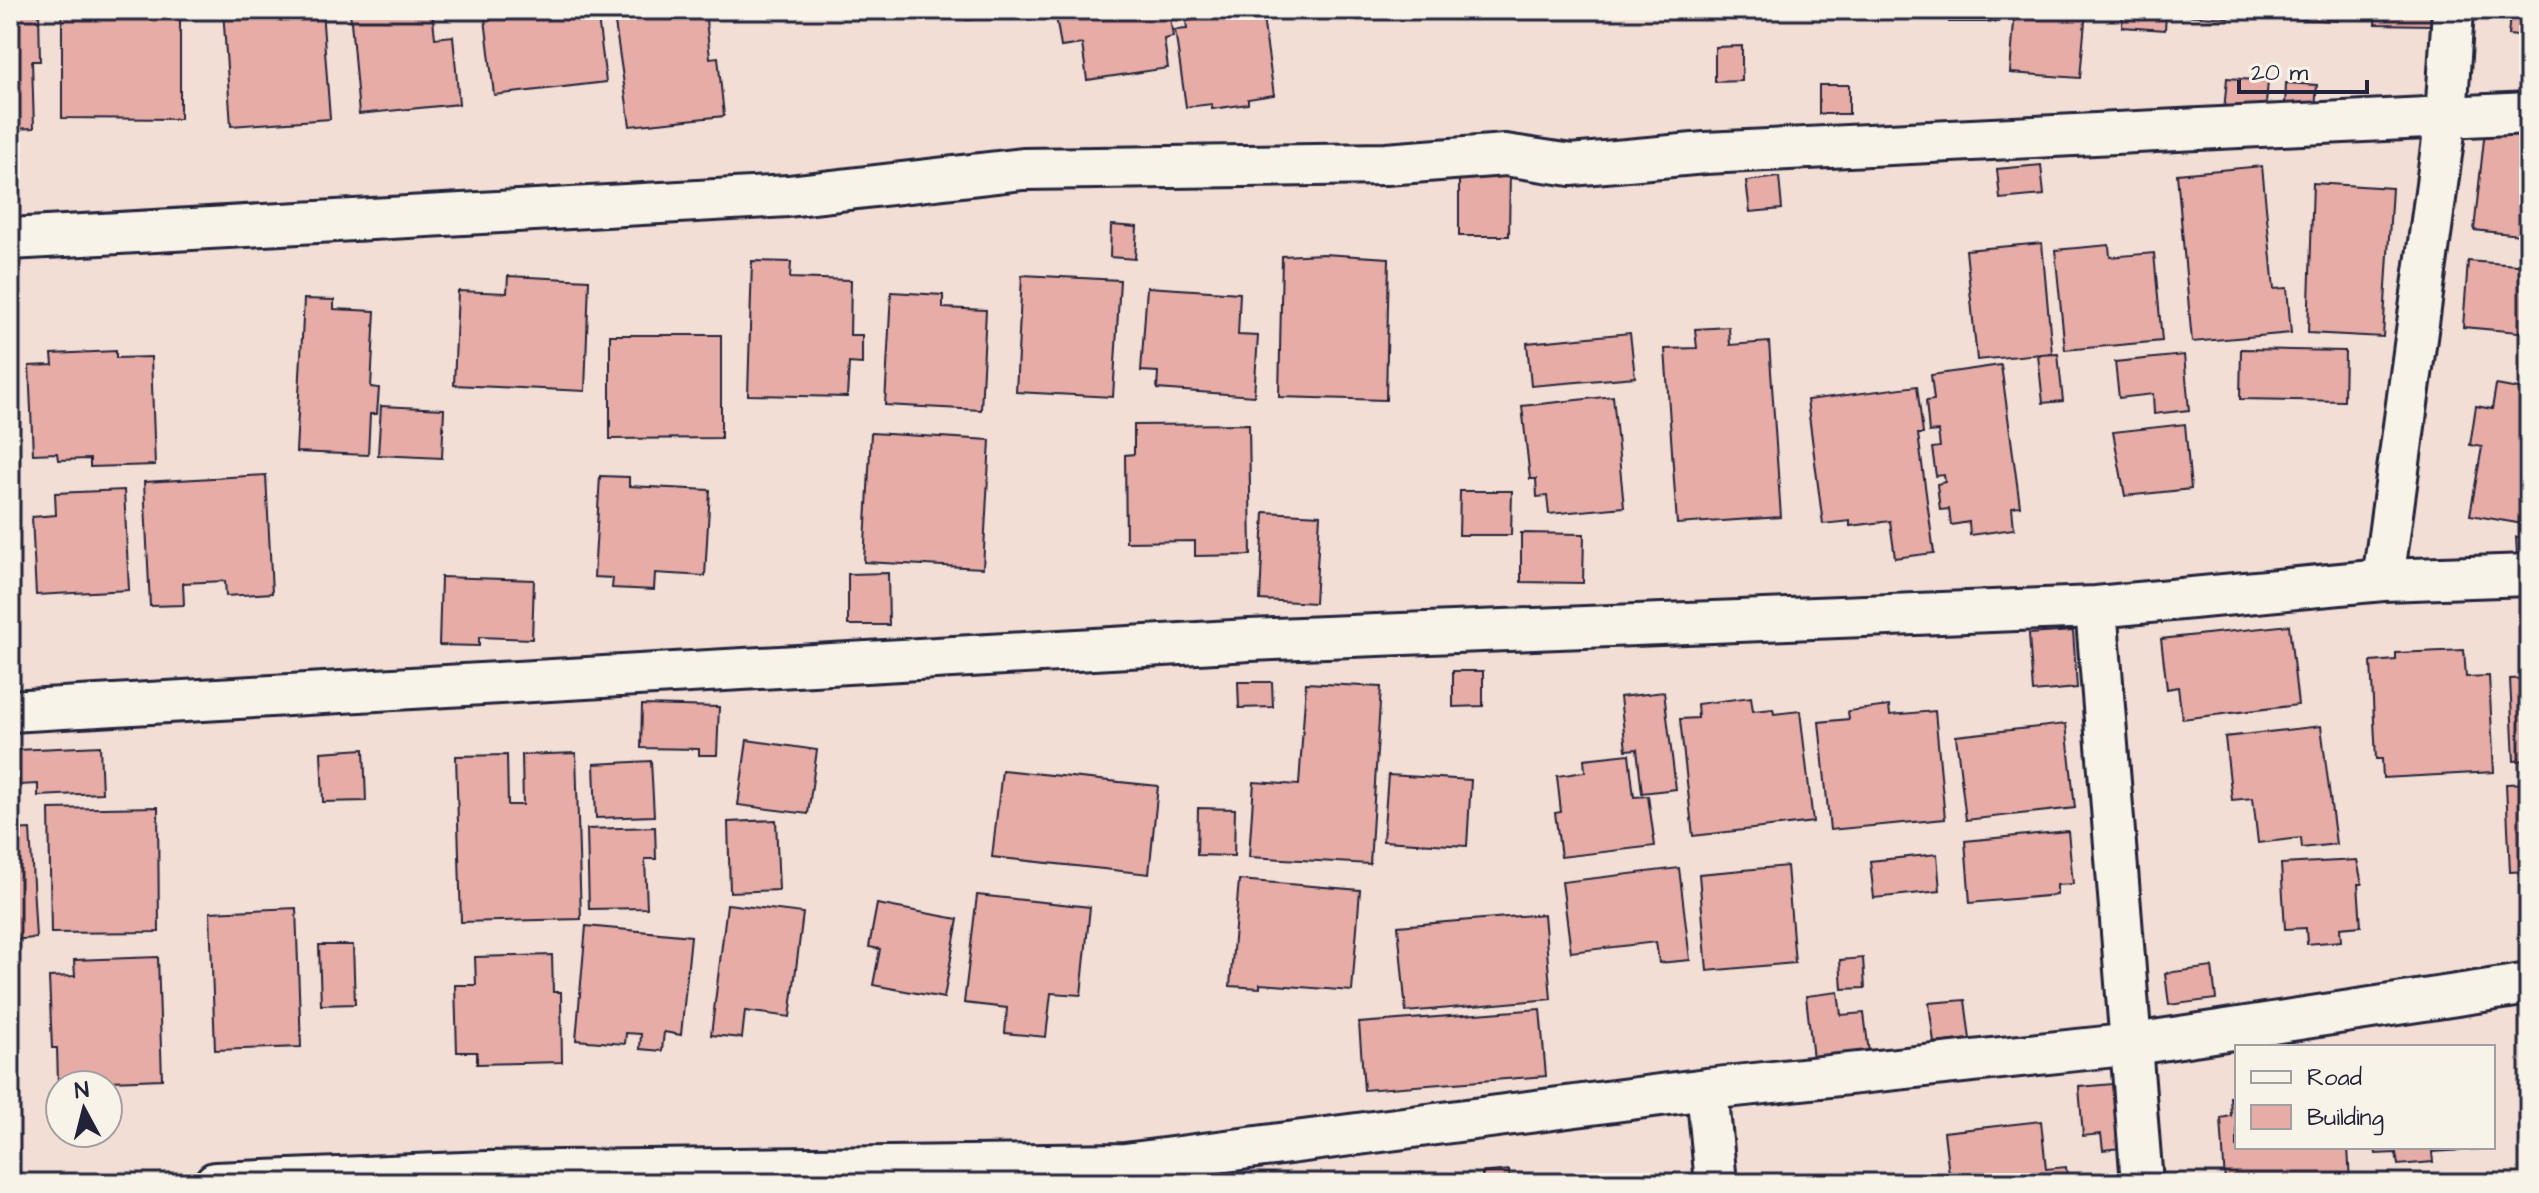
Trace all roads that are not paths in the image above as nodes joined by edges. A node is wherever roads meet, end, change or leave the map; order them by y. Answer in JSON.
{"nodes":[{"id":1,"x":2453,"y":10,"type":"edge"},
{"id":2,"x":2529,"y":113,"type":"edge"},
{"id":3,"x":2446,"y":118,"type":"junction"},
{"id":4,"x":10,"y":239,"type":"edge"},
{"id":5,"x":2529,"y":575,"type":"edge"},
{"id":6,"x":2383,"y":580,"type":"junction"},
{"id":7,"x":2096,"y":607,"type":"junction"},
{"id":8,"x":10,"y":711,"type":"edge"},
{"id":9,"x":2529,"y":984,"type":"edge"},
{"id":10,"x":2134,"y":1044,"type":"junction"},
{"id":11,"x":1707,"y":1089,"type":"junction"},
{"id":12,"x":489,"y":1178,"type":"edge"},
{"id":13,"x":215,"y":1183,"type":"edge"},
{"id":14,"x":1716,"y":1183,"type":"edge"},
{"id":15,"x":2142,"y":1183,"type":"edge"}],
"edges":[{"from":1,"to":3,"type":"street"},
{"from":2,"to":3,"type":"street"},
{"from":3,"to":4,"type":"street"},
{"from":3,"to":6,"type":"street"},
{"from":5,"to":6,"type":"street"},
{"from":6,"to":7,"type":"street"},
{"from":7,"to":8,"type":"street"},
{"from":7,"to":10,"type":"street"},
{"from":9,"to":10,"type":"street"},
{"from":10,"to":11,"type":"street"},
{"from":10,"to":15,"type":"street"},
{"from":11,"to":12,"type":"street"},
{"from":11,"to":14,"type":"street"},
{"from":12,"to":13,"type":"street"}]}
